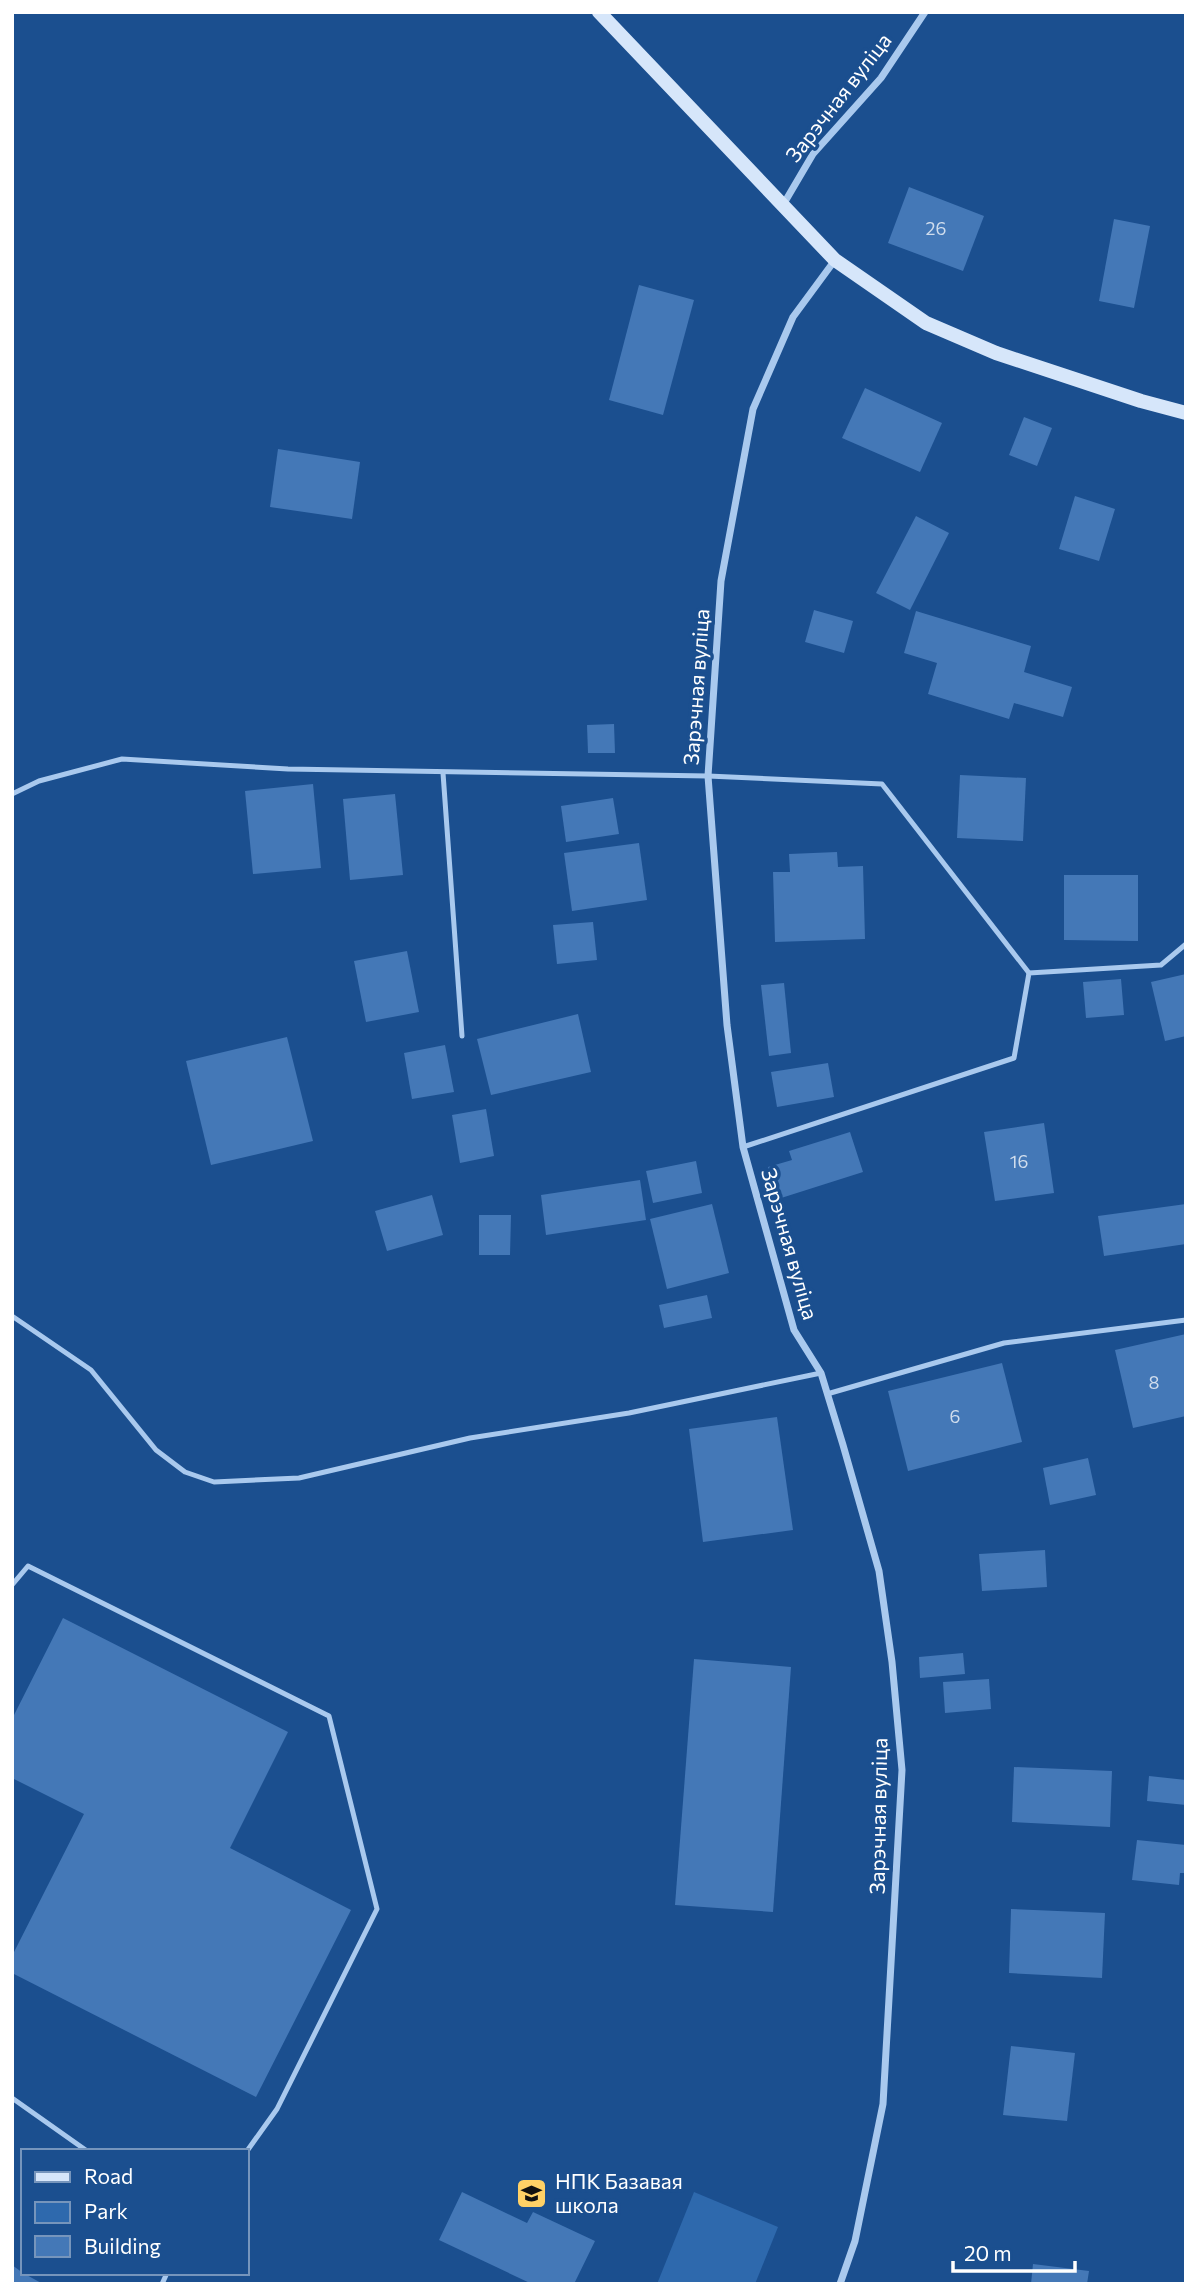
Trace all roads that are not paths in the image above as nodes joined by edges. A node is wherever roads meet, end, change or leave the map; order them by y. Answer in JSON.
{"nodes":[{"id":1,"x":599,"y":12,"type":"edge"},
{"id":2,"x":925,"y":12,"type":"edge"},
{"id":3,"x":783,"y":205,"type":"junction"},
{"id":4,"x":835,"y":260,"type":"junction"},
{"id":5,"x":1186,"y":413,"type":"edge"},
{"id":6,"x":443,"y":772,"type":"junction"},
{"id":7,"x":708,"y":776,"type":"junction"},
{"id":8,"x":12,"y":794,"type":"edge"},
{"id":9,"x":1186,"y":944,"type":"edge"},
{"id":10,"x":1029,"y":973,"type":"junction"},
{"id":11,"x":463,"y":1036,"type":"dead end"},
{"id":12,"x":743,"y":1147,"type":"junction"},
{"id":13,"x":12,"y":1316,"type":"edge"},
{"id":14,"x":1186,"y":1320,"type":"edge"},
{"id":15,"x":821,"y":1373,"type":"junction"},
{"id":16,"x":827,"y":1394,"type":"junction"},
{"id":17,"x":12,"y":1585,"type":"edge"},
{"id":18,"x":12,"y":2098,"type":"edge"},
{"id":19,"x":84,"y":2149,"type":"edge"},
{"id":20,"x":248,"y":2150,"type":"edge"},
{"id":21,"x":840,"y":2284,"type":"edge"}],
"edges":[{"from":1,"to":3,"type":"main road"},
{"from":2,"to":3,"type":"street","name":"Зарэчная вуліца"},
{"from":3,"to":4,"type":"main road"},
{"from":4,"to":5,"type":"main road"},
{"from":4,"to":7,"type":"street","name":"Зарэчная вуліца"},
{"from":6,"to":7,"type":"lane"},
{"from":6,"to":8,"type":"lane"},
{"from":6,"to":11,"type":"lane"},
{"from":7,"to":10,"type":"lane"},
{"from":7,"to":12,"type":"street","name":"Зарэчная вуліца"},
{"from":9,"to":10,"type":"lane"},
{"from":10,"to":12,"type":"lane"},
{"from":12,"to":15,"type":"street","name":"Зарэчная вуліца"},
{"from":13,"to":15,"type":"lane"},
{"from":14,"to":16,"type":"lane"},
{"from":15,"to":16,"type":"street","name":"Зарэчная вуліца"},
{"from":16,"to":21,"type":"street","name":"Зарэчная вуліца"},
{"from":17,"to":20,"type":"lane"},
{"from":18,"to":19,"type":"lane"}]}
